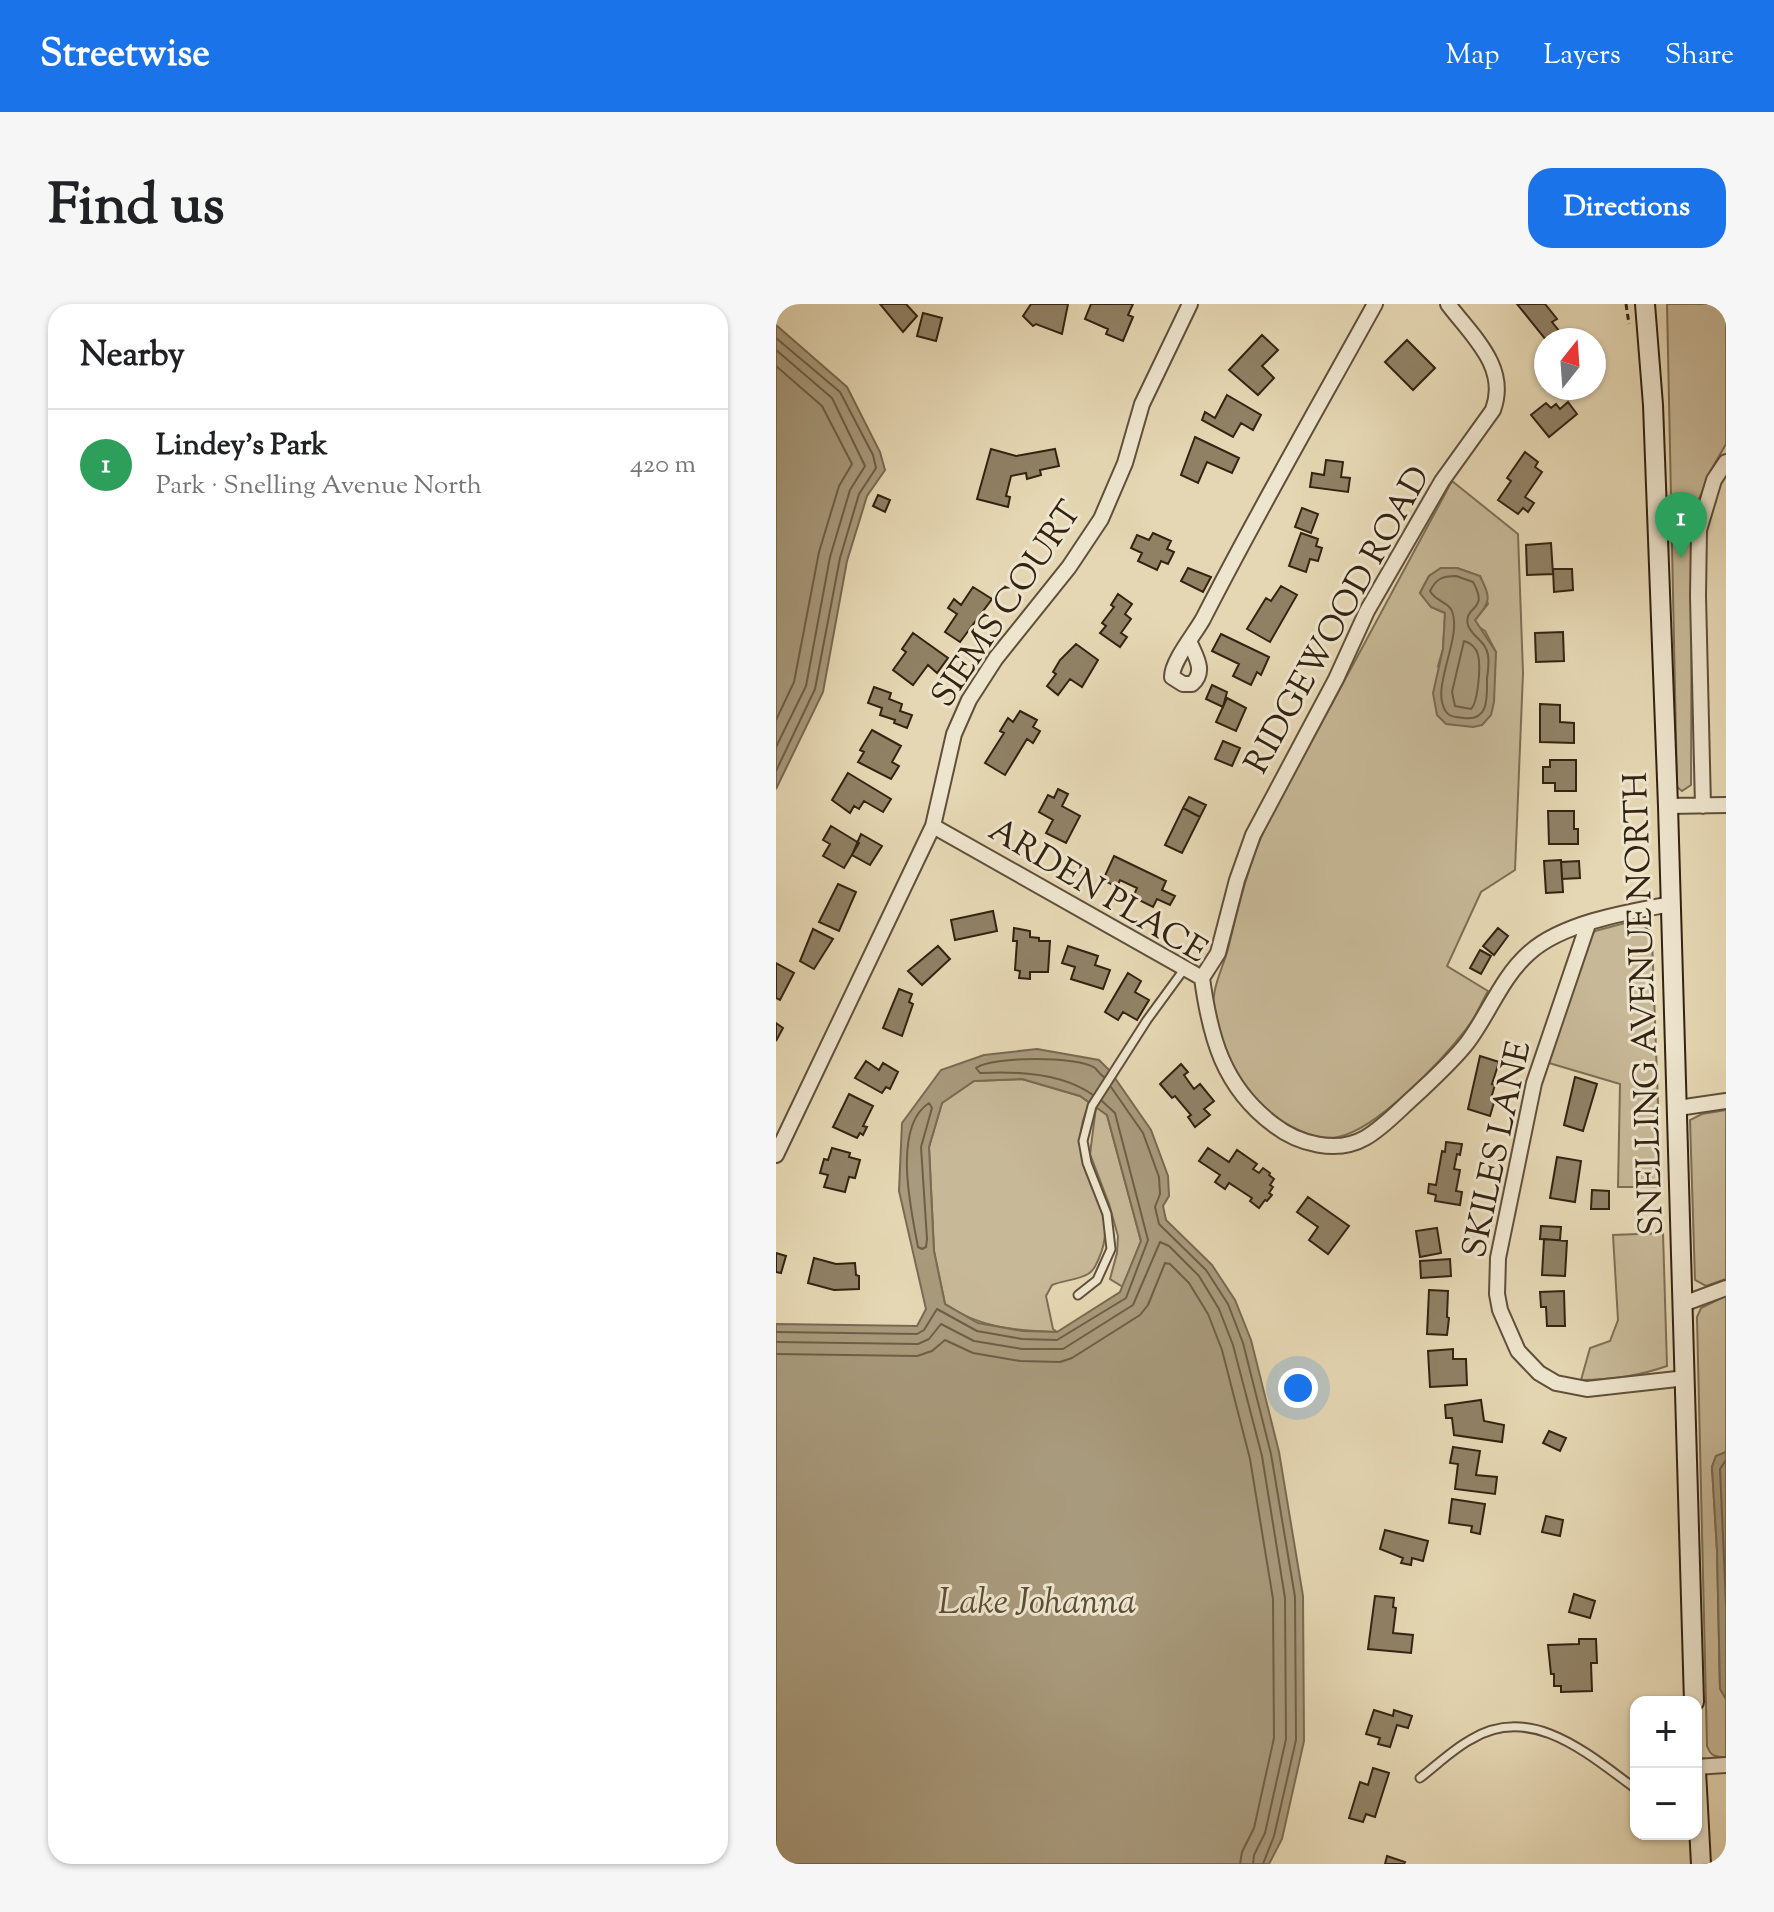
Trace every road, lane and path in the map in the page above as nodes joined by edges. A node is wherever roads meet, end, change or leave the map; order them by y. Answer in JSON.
{"nodes":[{"id":1,"x":1190,"y":304,"type":"edge"},
{"id":2,"x":1375,"y":304,"type":"edge"},
{"id":3,"x":1448,"y":304,"type":"edge"},
{"id":4,"x":1645,"y":304,"type":"edge"},
{"id":5,"x":1726,"y":462,"type":"edge"},
{"id":6,"x":1190,"y":643,"type":"dead end"},
{"id":7,"x":1726,"y":805,"type":"edge"},
{"id":8,"x":1668,"y":806,"type":"junction"},
{"id":9,"x":1703,"y":806,"type":"junction"},
{"id":10,"x":933,"y":826,"type":"junction"},
{"id":11,"x":1671,"y":904,"type":"junction"},
{"id":12,"x":1588,"y":924,"type":"junction"},
{"id":13,"x":1185,"y":968,"type":"junction"},
{"id":14,"x":1202,"y":978,"type":"junction"},
{"id":15,"x":1726,"y":1101,"type":"edge"},
{"id":16,"x":1678,"y":1108,"type":"junction"},
{"id":17,"x":776,"y":1155,"type":"edge"},
{"id":18,"x":1726,"y":1288,"type":"edge"},
{"id":19,"x":1078,"y":1295,"type":"dead end"},
{"id":20,"x":1683,"y":1304,"type":"junction"},
{"id":21,"x":1686,"y":1378,"type":"junction"},
{"id":22,"x":1694,"y":1696,"type":"edge"},
{"id":23,"x":1726,"y":1765,"type":"edge"},
{"id":24,"x":1702,"y":1768,"type":"edge"},
{"id":25,"x":1420,"y":1778,"type":"dead end"},
{"id":26,"x":1630,"y":1785,"type":"edge"},
{"id":27,"x":1698,"y":1840,"type":"edge"},
{"id":28,"x":1701,"y":1864,"type":"edge"}],
"edges":[{"from":1,"to":10,"type":"street","name":"SIEMS COURT"},
{"from":2,"to":6,"type":"street"},
{"from":3,"to":14,"type":"street","name":"RIDGEWOOD ROAD"},
{"from":4,"to":8,"type":"street","name":"SNELLING AVENUE NORTH"},
{"from":5,"to":9,"type":"street","name":"SNELLING AVENUE NORTH"},
{"from":7,"to":9,"type":"street"},
{"from":8,"to":9,"type":"street"},
{"from":8,"to":11,"type":"street","name":"SNELLING AVENUE NORTH"},
{"from":10,"to":13,"type":"street","name":"ARDEN PLACE"},
{"from":10,"to":17,"type":"street","name":"SIEMS COURT"},
{"from":11,"to":12,"type":"street","name":"ARDEN PLACE"},
{"from":11,"to":16,"type":"street","name":"SNELLING AVENUE NORTH"},
{"from":12,"to":14,"type":"street","name":"ARDEN PLACE"},
{"from":12,"to":21,"type":"street","name":"SKILES LANE"},
{"from":13,"to":14,"type":"street","name":"ARDEN PLACE"},
{"from":13,"to":19,"type":"lane"},
{"from":15,"to":16,"type":"street"},
{"from":16,"to":20,"type":"street","name":"SNELLING AVENUE NORTH"},
{"from":18,"to":20,"type":"street"},
{"from":20,"to":21,"type":"street","name":"SNELLING AVENUE NORTH"},
{"from":21,"to":22,"type":"street","name":"SNELLING AVENUE NORTH"},
{"from":23,"to":24,"type":"street"},
{"from":25,"to":26,"type":"lane"},
{"from":27,"to":28,"type":"street"}]}
